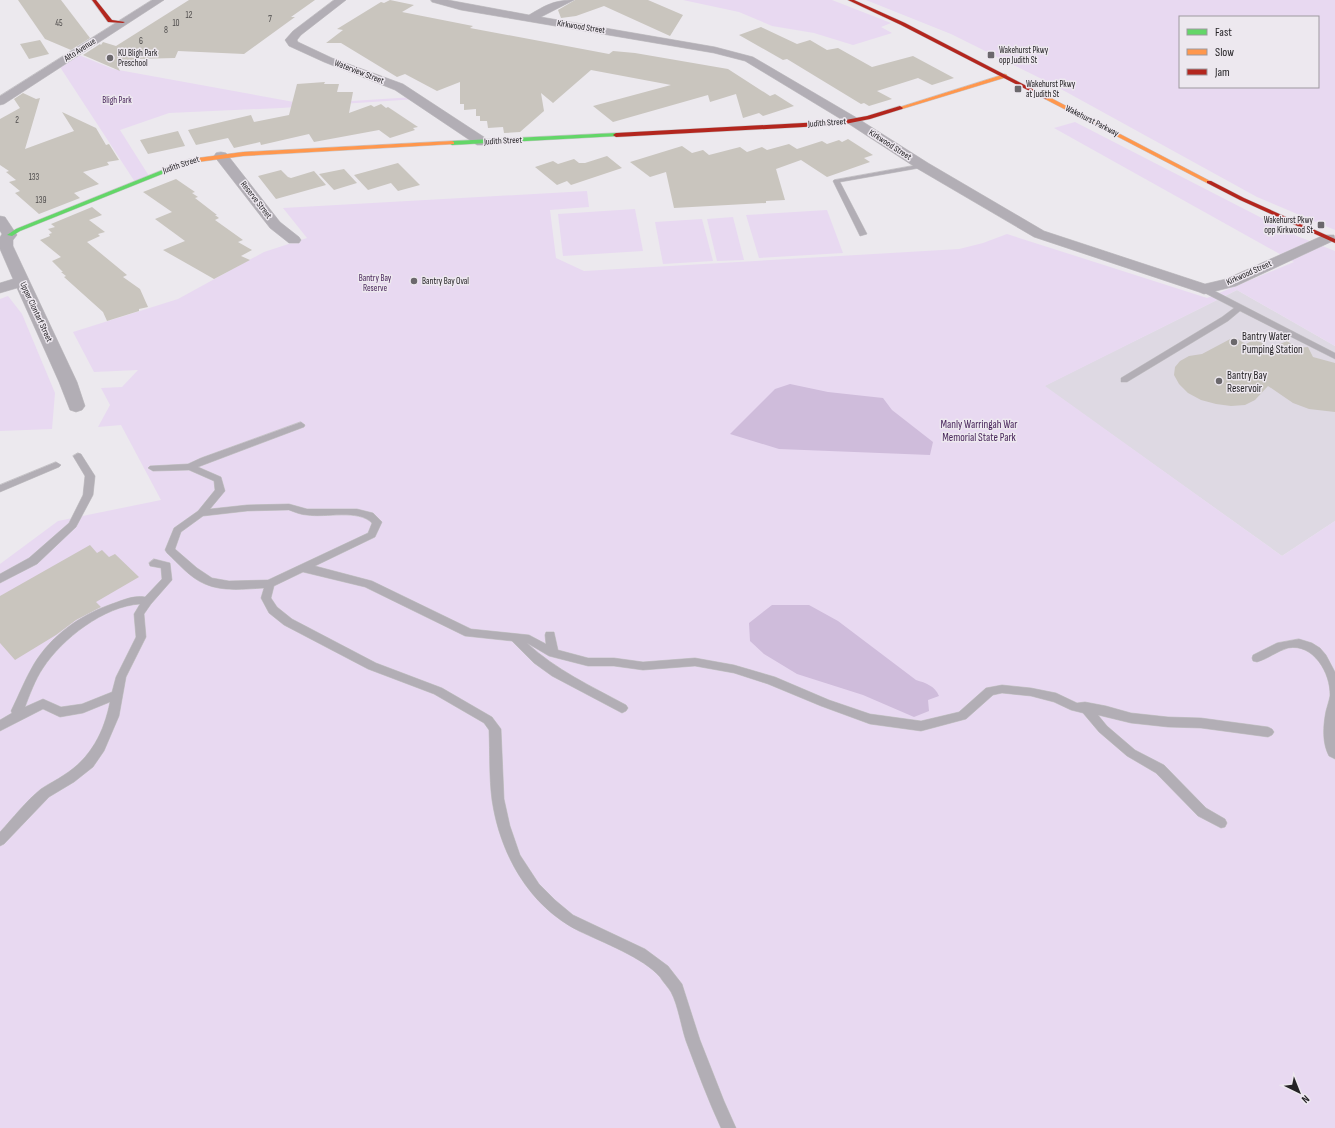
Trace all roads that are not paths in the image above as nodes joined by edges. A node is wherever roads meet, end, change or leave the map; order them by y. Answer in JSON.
{"nodes":[{"id":1,"x":94,"y":0,"type":"edge"},
{"id":2,"x":159,"y":0,"type":"edge"},
{"id":3,"x":341,"y":0,"type":"edge"},
{"id":4,"x":436,"y":0,"type":"edge"},
{"id":5,"x":569,"y":0,"type":"edge"},
{"id":6,"x":850,"y":0,"type":"edge"},
{"id":7,"x":531,"y":19,"type":"junction"},
{"id":8,"x":123,"y":22,"type":"junction"},
{"id":9,"x":1005,"y":76,"type":"junction"},
{"id":10,"x":0,"y":101,"type":"edge"},
{"id":11,"x":853,"y":121,"type":"junction"},
{"id":12,"x":482,"y":142,"type":"junction"},
{"id":13,"x":222,"y":156,"type":"junction"},
{"id":14,"x":923,"y":166,"type":"junction"},
{"id":15,"x":0,"y":220,"type":"edge"},
{"id":16,"x":863,"y":234,"type":"dead end"},
{"id":17,"x":10,"y":235,"type":"junction"},
{"id":18,"x":294,"y":240,"type":"dead end"},
{"id":19,"x":1332,"y":240,"type":"edge"},
{"id":20,"x":22,"y":281,"type":"junction"},
{"id":21,"x":0,"y":288,"type":"edge"},
{"id":22,"x":1204,"y":289,"type":"junction"},
{"id":23,"x":1239,"y":308,"type":"junction"},
{"id":24,"x":1335,"y":356,"type":"edge"},
{"id":25,"x":1124,"y":380,"type":"dead end"},
{"id":26,"x":76,"y":406,"type":"dead end"},
{"id":27,"x":301,"y":425,"type":"dead end"},
{"id":28,"x":78,"y":456,"type":"dead end"},
{"id":29,"x":56,"y":465,"type":"dead end"},
{"id":30,"x":190,"y":467,"type":"junction"},
{"id":31,"x":153,"y":468,"type":"dead end"},
{"id":32,"x":3,"y":488,"type":"edge"},
{"id":33,"x":200,"y":513,"type":"junction"},
{"id":34,"x":154,"y":563,"type":"dead end"},
{"id":35,"x":302,"y":568,"type":"junction"},
{"id":36,"x":0,"y":579,"type":"edge"},
{"id":37,"x":270,"y":584,"type":"junction"},
{"id":38,"x":147,"y":601,"type":"junction"},
{"id":39,"x":550,"y":635,"type":"dead end"},
{"id":40,"x":515,"y":638,"type":"junction"},
{"id":41,"x":553,"y":653,"type":"junction"},
{"id":42,"x":1257,"y":658,"type":"dead end"},
{"id":43,"x":116,"y":695,"type":"junction"},
{"id":44,"x":1335,"y":696,"type":"edge"},
{"id":45,"x":1085,"y":707,"type":"junction"},
{"id":46,"x":622,"y":708,"type":"dead end"},
{"id":47,"x":22,"y":713,"type":"junction"},
{"id":48,"x":0,"y":726,"type":"edge"},
{"id":49,"x":1268,"y":732,"type":"dead end"},
{"id":50,"x":1335,"y":754,"type":"edge"},
{"id":51,"x":1221,"y":823,"type":"dead end"},
{"id":52,"x":0,"y":840,"type":"edge"},
{"id":53,"x":729,"y":1128,"type":"edge"}],
"edges":[{"from":1,"to":8,"type":"street"},
{"from":2,"to":8,"type":"street","name":"Alto Avenue"},
{"from":3,"to":12,"type":"street","name":"Waterview Street"},
{"from":4,"to":7,"type":"street","name":"Kirkwood Street"},
{"from":5,"to":7,"type":"street"},
{"from":6,"to":9,"type":"street","name":"Wakehurst Parkway"},
{"from":7,"to":11,"type":"street","name":"Kirkwood Street"},
{"from":8,"to":10,"type":"street","name":"Alto Avenue"},
{"from":9,"to":11,"type":"street","name":"Judith Street"},
{"from":9,"to":19,"type":"street","name":"Wakehurst Parkway"},
{"from":11,"to":12,"type":"street","name":"Judith Street"},
{"from":11,"to":14,"type":"street","name":"Kirkwood Street"},
{"from":12,"to":13,"type":"street","name":"Judith Street"},
{"from":13,"to":17,"type":"street","name":"Judith Street"},
{"from":13,"to":18,"type":"street","name":"Reserve Street"},
{"from":14,"to":16,"type":"lane"},
{"from":14,"to":22,"type":"street","name":"Kirkwood Street"},
{"from":15,"to":17,"type":"street"},
{"from":17,"to":20,"type":"street","name":"Upper Clontarf Street"},
{"from":19,"to":22,"type":"street","name":"Kirkwood Street"},
{"from":20,"to":21,"type":"street"},
{"from":20,"to":26,"type":"street","name":"Upper Clontarf Street"},
{"from":22,"to":23,"type":"lane"},
{"from":23,"to":24,"type":"lane"},
{"from":23,"to":25,"type":"lane"},
{"from":27,"to":30,"type":"lane"},
{"from":28,"to":36,"type":"lane"},
{"from":29,"to":32,"type":"lane"},
{"from":30,"to":31,"type":"lane"},
{"from":30,"to":33,"type":"lane"},
{"from":33,"to":35,"type":"lane"},
{"from":33,"to":37,"type":"lane"},
{"from":34,"to":38,"type":"lane"},
{"from":35,"to":37,"type":"lane"},
{"from":35,"to":40,"type":"lane"},
{"from":37,"to":53,"type":"lane"},
{"from":38,"to":43,"type":"lane"},
{"from":38,"to":47,"type":"lane"},
{"from":39,"to":41,"type":"lane"},
{"from":40,"to":41,"type":"lane"},
{"from":40,"to":46,"type":"lane"},
{"from":41,"to":45,"type":"lane"},
{"from":42,"to":44,"type":"lane"},
{"from":43,"to":47,"type":"lane"},
{"from":43,"to":52,"type":"lane"},
{"from":44,"to":50,"type":"lane"},
{"from":45,"to":49,"type":"lane"},
{"from":45,"to":51,"type":"lane"},
{"from":47,"to":48,"type":"lane"}]}
